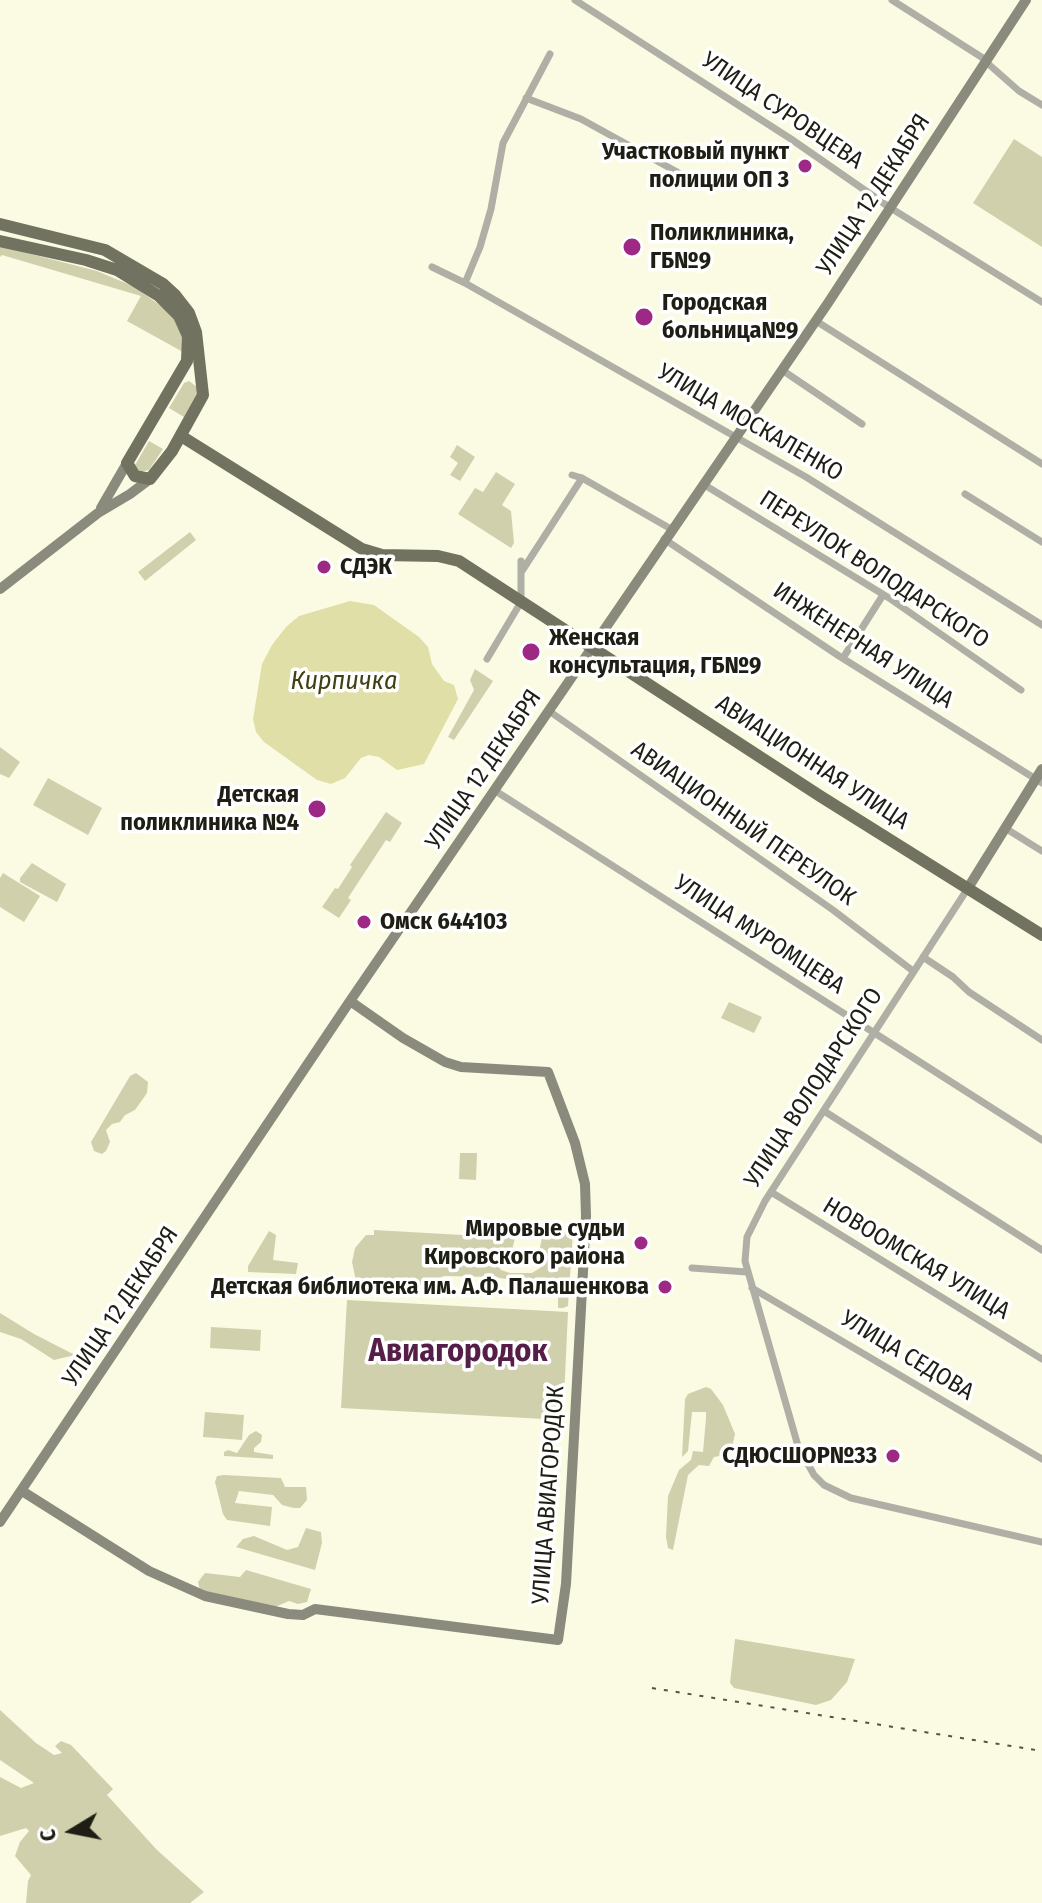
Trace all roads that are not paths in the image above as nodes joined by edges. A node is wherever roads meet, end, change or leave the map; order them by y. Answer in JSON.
{"nodes":[{"id":1,"x":892,"y":0,"type":"edge"},
{"id":2,"x":1026,"y":0,"type":"edge"},
{"id":3,"x":579,"y":2,"type":"edge"},
{"id":4,"x":550,"y":54,"type":"dead end"},
{"id":5,"x":986,"y":60,"type":"junction"},
{"id":6,"x":526,"y":98,"type":"junction"},
{"id":7,"x":1042,"y":105,"type":"edge"},
{"id":8,"x":697,"y":183,"type":"dead end"},
{"id":9,"x":889,"y":207,"type":"junction"},
{"id":10,"x":0,"y":224,"type":"edge"},
{"id":11,"x":0,"y":241,"type":"edge"},
{"id":12,"x":432,"y":267,"type":"dead end"},
{"id":13,"x":465,"y":283,"type":"junction"},
{"id":14,"x":1042,"y":302,"type":"edge"},
{"id":15,"x":816,"y":321,"type":"junction"},
{"id":16,"x":782,"y":370,"type":"junction"},
{"id":17,"x":176,"y":381,"type":"junction"},
{"id":18,"x":204,"y":388,"type":"junction"},
{"id":19,"x":862,"y":424,"type":"dead end"},
{"id":20,"x":181,"y":436,"type":"junction"},
{"id":21,"x":736,"y":436,"type":"junction"},
{"id":22,"x":127,"y":463,"type":"junction"},
{"id":23,"x":1042,"y":464,"type":"edge"},
{"id":24,"x":572,"y":475,"type":"dead end"},
{"id":25,"x":582,"y":478,"type":"junction"},
{"id":26,"x":150,"y":479,"type":"junction"},
{"id":27,"x":703,"y":484,"type":"junction"},
{"id":28,"x":965,"y":494,"type":"dead end"},
{"id":29,"x":98,"y":513,"type":"junction"},
{"id":30,"x":671,"y":529,"type":"junction"},
{"id":31,"x":664,"y":539,"type":"junction"},
{"id":32,"x":1042,"y":542,"type":"edge"},
{"id":33,"x":521,"y":561,"type":"dead end"},
{"id":34,"x":522,"y":571,"type":"junction"},
{"id":35,"x":0,"y":589,"type":"edge"},
{"id":36,"x":883,"y":595,"type":"junction"},
{"id":37,"x":521,"y":602,"type":"junction"},
{"id":38,"x":1042,"y":625,"type":"edge"},
{"id":39,"x":591,"y":648,"type":"junction"},
{"id":40,"x":843,"y":658,"type":"junction"},
{"id":41,"x":487,"y":659,"type":"dead end"},
{"id":42,"x":1021,"y":690,"type":"dead end"},
{"id":43,"x":549,"y":711,"type":"junction"},
{"id":44,"x":1040,"y":777,"type":"edge"},
{"id":45,"x":494,"y":790,"type":"junction"},
{"id":46,"x":1005,"y":828,"type":"junction"},
{"id":47,"x":1042,"y":851,"type":"edge"},
{"id":48,"x":968,"y":888,"type":"junction"},
{"id":49,"x":1042,"y":935,"type":"edge"},
{"id":50,"x":923,"y":957,"type":"junction"},
{"id":51,"x":913,"y":971,"type":"junction"},
{"id":52,"x":350,"y":1001,"type":"junction"},
{"id":53,"x":873,"y":1034,"type":"junction"},
{"id":54,"x":1042,"y":1040,"type":"edge"},
{"id":55,"x":824,"y":1111,"type":"junction"},
{"id":56,"x":1042,"y":1140,"type":"edge"},
{"id":57,"x":771,"y":1192,"type":"junction"},
{"id":58,"x":1042,"y":1250,"type":"edge"},
{"id":59,"x":692,"y":1268,"type":"dead end"},
{"id":60,"x":747,"y":1272,"type":"junction"},
{"id":61,"x":752,"y":1288,"type":"junction"},
{"id":62,"x":1042,"y":1359,"type":"edge"},
{"id":63,"x":1042,"y":1459,"type":"edge"},
{"id":64,"x":22,"y":1491,"type":"junction"},
{"id":65,"x":0,"y":1522,"type":"edge"},
{"id":66,"x":1042,"y":1542,"type":"edge"}],
"edges":[{"from":1,"to":5,"type":"street"},
{"from":2,"to":5,"type":"main road","name":"УЛИЦА 12 ДЕКАБРЯ"},
{"from":3,"to":9,"type":"street","name":"УЛИЦА СУРОВЦЕВА"},
{"from":4,"to":6,"type":"street"},
{"from":5,"to":7,"type":"street"},
{"from":5,"to":9,"type":"main road","name":"УЛИЦА 12 ДЕКАБРЯ"},
{"from":6,"to":8,"type":"street"},
{"from":6,"to":13,"type":"street"},
{"from":9,"to":14,"type":"street","name":"УЛИЦА СУРОВЦЕВА"},
{"from":9,"to":15,"type":"main road","name":"УЛИЦА 12 ДЕКАБРЯ"},
{"from":10,"to":18,"type":"main road"},
{"from":11,"to":17,"type":"main road"},
{"from":12,"to":13,"type":"street","name":"УЛИЦА МОСКАЛЕНКО"},
{"from":13,"to":21,"type":"street","name":"УЛИЦА МОСКАЛЕНКО"},
{"from":15,"to":16,"type":"main road","name":"УЛИЦА 12 ДЕКАБРЯ"},
{"from":15,"to":23,"type":"street"},
{"from":16,"to":19,"type":"street"},
{"from":16,"to":21,"type":"main road","name":"УЛИЦА 12 ДЕКАБРЯ"},
{"from":17,"to":18,"type":"main road"},
{"from":17,"to":22,"type":"main road"},
{"from":18,"to":20,"type":"main road"},
{"from":20,"to":26,"type":"main road"},
{"from":20,"to":37,"type":"main road","name":"АВИАЦИОННАЯ УЛИЦА"},
{"from":21,"to":27,"type":"main road","name":"УЛИЦА 12 ДЕКАБРЯ"},
{"from":21,"to":38,"type":"street","name":"УЛИЦА МОСКАЛЕНКО"},
{"from":22,"to":26,"type":"main road"},
{"from":22,"to":29,"type":"main road"},
{"from":24,"to":25,"type":"street"},
{"from":25,"to":30,"type":"street"},
{"from":25,"to":34,"type":"street"},
{"from":26,"to":29,"type":"main road"},
{"from":27,"to":30,"type":"main road","name":"УЛИЦА 12 ДЕКАБРЯ"},
{"from":27,"to":36,"type":"street","name":"ПЕРЕУЛОК ВОЛОДАРСКОГО"},
{"from":28,"to":32,"type":"street"},
{"from":29,"to":35,"type":"main road"},
{"from":30,"to":31,"type":"main road","name":"УЛИЦА 12 ДЕКАБРЯ"},
{"from":31,"to":39,"type":"main road","name":"УЛИЦА 12 ДЕКАБРЯ"},
{"from":31,"to":40,"type":"street","name":"ИНЖЕНЕРНАЯ УЛИЦА"},
{"from":33,"to":34,"type":"street"},
{"from":34,"to":37,"type":"street"},
{"from":36,"to":40,"type":"street"},
{"from":36,"to":42,"type":"street","name":"ПЕРЕУЛОК ВОЛОДАРСКОГО"},
{"from":37,"to":39,"type":"main road","name":"АВИАЦИОННАЯ УЛИЦА"},
{"from":37,"to":41,"type":"street"},
{"from":39,"to":43,"type":"main road","name":"УЛИЦА 12 ДЕКАБРЯ"},
{"from":39,"to":48,"type":"main road","name":"АВИАЦИОННАЯ УЛИЦА"},
{"from":40,"to":44,"type":"street","name":"ИНЖЕНЕРНАЯ УЛИЦА"},
{"from":43,"to":45,"type":"main road","name":"УЛИЦА 12 ДЕКАБРЯ"},
{"from":43,"to":51,"type":"street","name":"АВИАЦИОННЫЙ ПЕРЕУЛОК"},
{"from":44,"to":46,"type":"main road","name":"УЛИЦА ВОЛОДАРСКОГО"},
{"from":45,"to":52,"type":"main road","name":"УЛИЦА 12 ДЕКАБРЯ"},
{"from":45,"to":53,"type":"street","name":"УЛИЦА МУРОМЦЕВА"},
{"from":46,"to":47,"type":"street"},
{"from":46,"to":48,"type":"main road","name":"УЛИЦА ВОЛОДАРСКОГО"},
{"from":48,"to":49,"type":"main road","name":"АВИАЦИОННАЯ УЛИЦА"},
{"from":48,"to":50,"type":"street","name":"УЛИЦА ВОЛОДАРСКОГО"},
{"from":50,"to":51,"type":"street","name":"УЛИЦА ВОЛОДАРСКОГО"},
{"from":50,"to":54,"type":"street"},
{"from":51,"to":53,"type":"street","name":"УЛИЦА ВОЛОДАРСКОГО"},
{"from":52,"to":64,"type":"main road","name":"УЛИЦА 12 ДЕКАБРЯ"},
{"from":52,"to":64,"type":"main road","name":"УЛИЦА АВИАГОРОДОК"},
{"from":53,"to":55,"type":"street","name":"УЛИЦА ВОЛОДАРСКОГО"},
{"from":53,"to":56,"type":"street","name":"УЛИЦА МУРОМЦЕВА"},
{"from":55,"to":57,"type":"street","name":"УЛИЦА ВОЛОДАРСКОГО"},
{"from":55,"to":58,"type":"street"},
{"from":57,"to":60,"type":"street","name":"УЛИЦА ВОЛОДАРСКОГО"},
{"from":57,"to":62,"type":"street","name":"НОВООМСКАЯ УЛИЦА"},
{"from":59,"to":60,"type":"street"},
{"from":60,"to":61,"type":"street","name":"УЛИЦА ВОЛОДАРСКОГО"},
{"from":61,"to":63,"type":"street","name":"УЛИЦА СЕДОВА"},
{"from":61,"to":66,"type":"street","name":"УЛИЦА ВОЛОДАРСКОГО"},
{"from":64,"to":65,"type":"main road","name":"УЛИЦА 12 ДЕКАБРЯ"}]}
